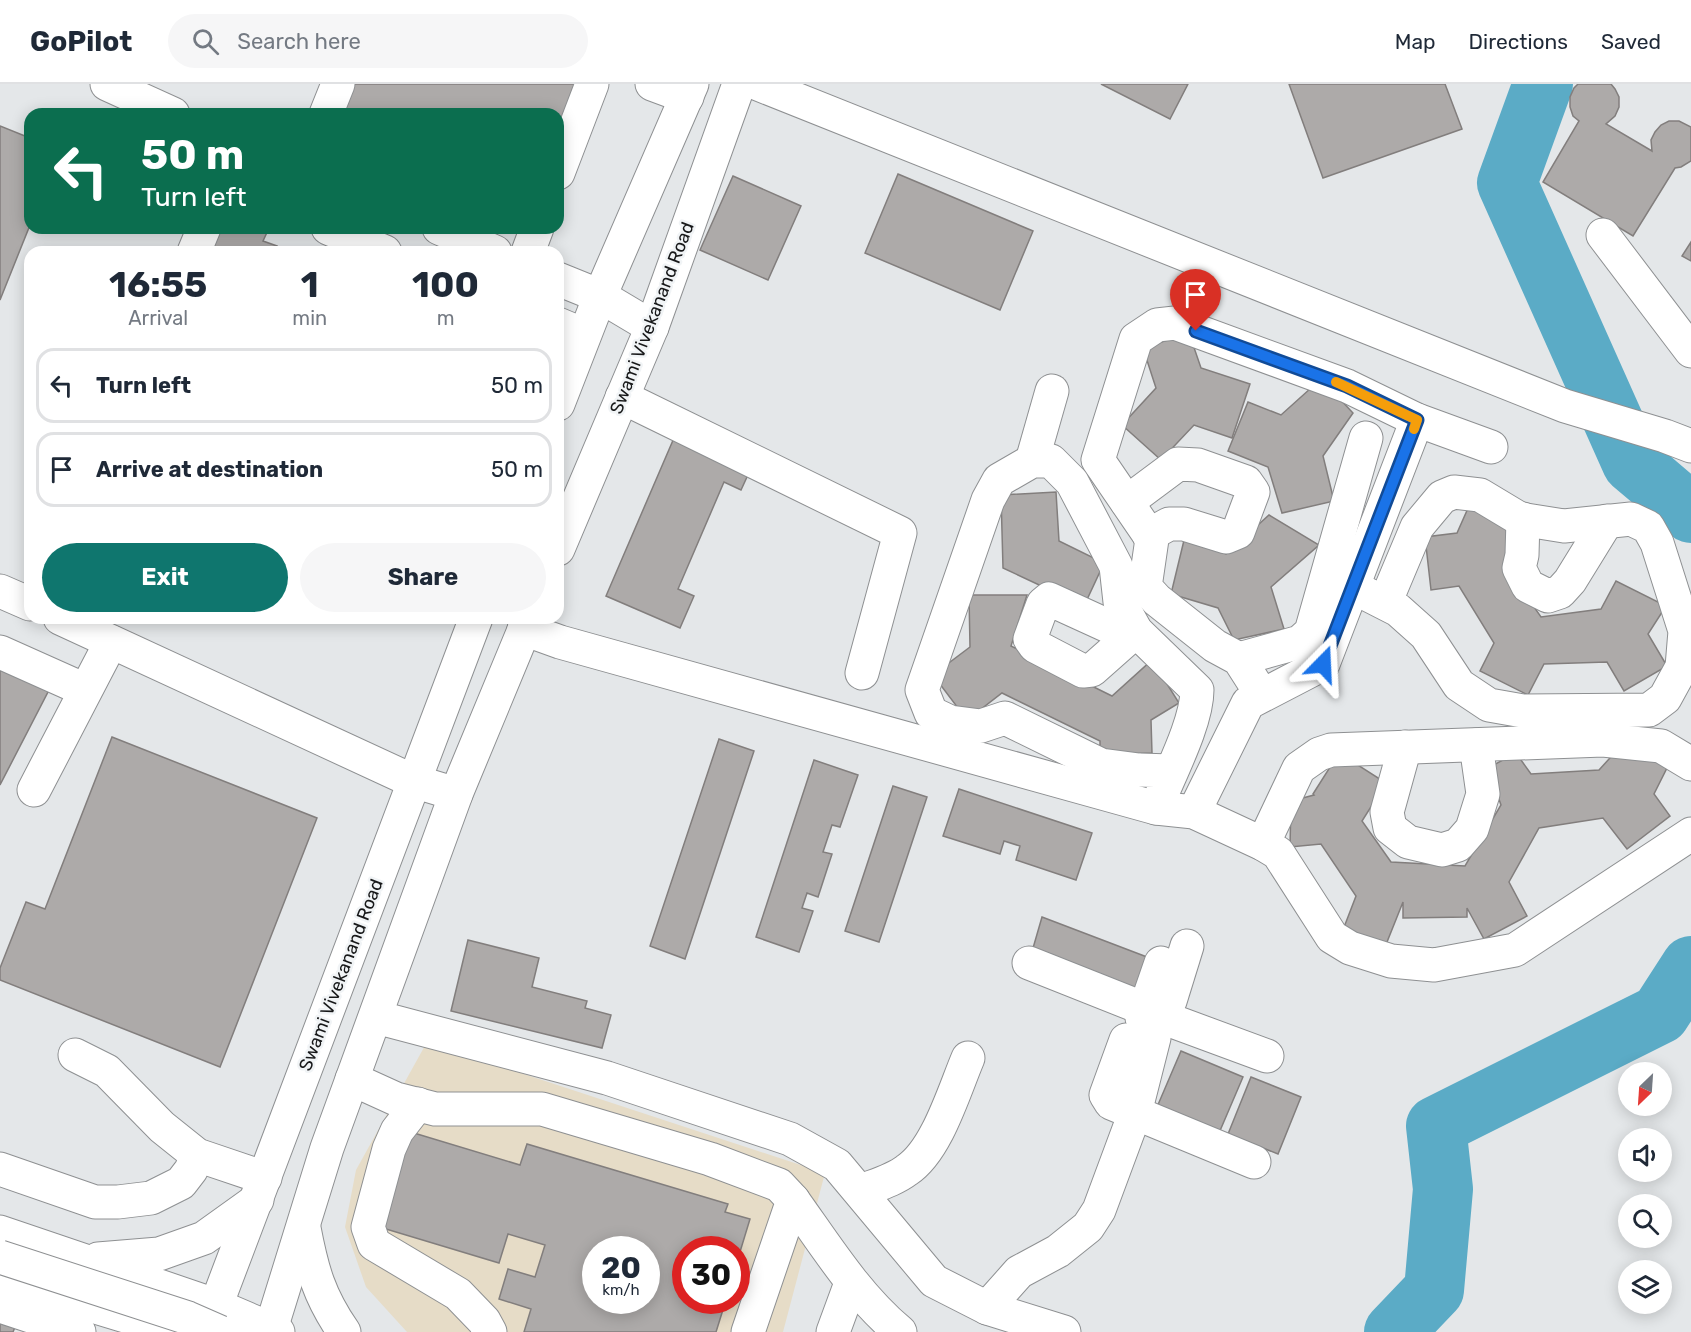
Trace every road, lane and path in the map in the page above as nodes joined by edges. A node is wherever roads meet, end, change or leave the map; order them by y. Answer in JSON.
{"nodes":[{"id":1,"x":106,"y":84,"type":"edge"},
{"id":2,"x":338,"y":84,"type":"edge"},
{"id":3,"x":592,"y":84,"type":"edge"},
{"id":4,"x":652,"y":84,"type":"edge"},
{"id":5,"x":739,"y":84,"type":"edge"},
{"id":6,"x":758,"y":84,"type":"edge"},
{"id":7,"x":690,"y":91,"type":"edge"},
{"id":8,"x":160,"y":108,"type":"edge"},
{"id":9,"x":329,"y":108,"type":"edge"},
{"id":10,"x":564,"y":157,"type":"edge"},
{"id":11,"x":351,"y":234,"type":"edge"},
{"id":12,"x":453,"y":234,"type":"edge"},
{"id":13,"x":1603,"y":235,"type":"dead end"},
{"id":14,"x":374,"y":246,"type":"edge"},
{"id":15,"x":481,"y":246,"type":"edge"},
{"id":16,"x":564,"y":281,"type":"edge"},
{"id":17,"x":600,"y":296,"type":"junction"},
{"id":18,"x":652,"y":327,"type":"junction"},
{"id":19,"x":571,"y":330,"type":"edge"},
{"id":20,"x":1691,"y":351,"type":"edge"},
{"id":21,"x":564,"y":370,"type":"edge"},
{"id":22,"x":1052,"y":391,"type":"dead end"},
{"id":23,"x":622,"y":397,"type":"junction"},
{"id":24,"x":1417,"y":420,"type":"junction"},
{"id":25,"x":1366,"y":438,"type":"dead end"},
{"id":26,"x":1678,"y":441,"type":"edge"},
{"id":27,"x":1491,"y":447,"type":"dead end"},
{"id":28,"x":1032,"y":460,"type":"junction"},
{"id":29,"x":1127,"y":502,"type":"junction"},
{"id":30,"x":1523,"y":519,"type":"junction"},
{"id":31,"x":1607,"y":521,"type":"junction"},
{"id":32,"x":564,"y":535,"type":"edge"},
{"id":33,"x":1149,"y":535,"type":"junction"},
{"id":34,"x":1353,"y":587,"type":"junction"},
{"id":35,"x":0,"y":591,"type":"edge"},
{"id":36,"x":24,"y":601,"type":"edge"},
{"id":37,"x":1385,"y":603,"type":"junction"},
{"id":38,"x":73,"y":624,"type":"edge"},
{"id":39,"x":474,"y":624,"type":"edge"},
{"id":40,"x":526,"y":624,"type":"edge"},
{"id":41,"x":528,"y":624,"type":"edge"},
{"id":42,"x":111,"y":642,"type":"junction"},
{"id":43,"x":0,"y":652,"type":"edge"},
{"id":44,"x":1239,"y":659,"type":"junction"},
{"id":45,"x":862,"y":673,"type":"dead end"},
{"id":46,"x":85,"y":690,"type":"junction"},
{"id":47,"x":1262,"y":695,"type":"junction"},
{"id":48,"x":1476,"y":745,"type":"junction"},
{"id":49,"x":1406,"y":747,"type":"junction"},
{"id":50,"x":1691,"y":764,"type":"edge"},
{"id":51,"x":1171,"y":771,"type":"junction"},
{"id":52,"x":413,"y":781,"type":"junction"},
{"id":53,"x":34,"y":790,"type":"dead end"},
{"id":54,"x":456,"y":794,"type":"junction"},
{"id":55,"x":1156,"y":807,"type":"junction"},
{"id":56,"x":1194,"y":812,"type":"junction"},
{"id":57,"x":1691,"y":834,"type":"edge"},
{"id":58,"x":1263,"y":844,"type":"junction"},
{"id":59,"x":1174,"y":955,"type":"dead end"},
{"id":60,"x":1029,"y":963,"type":"dead end"},
{"id":61,"x":376,"y":1017,"type":"junction"},
{"id":62,"x":1147,"y":1026,"type":"junction"},
{"id":63,"x":75,"y":1055,"type":"dead end"},
{"id":64,"x":1267,"y":1056,"type":"dead end"},
{"id":65,"x":968,"y":1058,"type":"dead end"},
{"id":66,"x":352,"y":1080,"type":"junction"},
{"id":67,"x":418,"y":1104,"type":"junction"},
{"id":68,"x":1135,"y":1113,"type":"junction"},
{"id":69,"x":197,"y":1155,"type":"junction"},
{"id":70,"x":1254,"y":1162,"type":"dead end"},
{"id":71,"x":0,"y":1169,"type":"edge"},
{"id":72,"x":261,"y":1189,"type":"junction"},
{"id":73,"x":861,"y":1191,"type":"junction"},
{"id":74,"x":793,"y":1200,"type":"junction"},
{"id":75,"x":303,"y":1223,"type":"junction"},
{"id":76,"x":5,"y":1242,"type":"edge"},
{"id":77,"x":0,"y":1278,"type":"edge"},
{"id":78,"x":851,"y":1283,"type":"junction"},
{"id":79,"x":0,"y":1306,"type":"edge"},
{"id":80,"x":987,"y":1308,"type":"junction"},
{"id":81,"x":214,"y":1323,"type":"edge"},
{"id":82,"x":483,"y":1328,"type":"edge"},
{"id":83,"x":890,"y":1328,"type":"edge"},
{"id":84,"x":273,"y":1331,"type":"edge"},
{"id":85,"x":79,"y":1332,"type":"edge"},
{"id":86,"x":178,"y":1332,"type":"edge"},
{"id":87,"x":344,"y":1332,"type":"edge"},
{"id":88,"x":748,"y":1332,"type":"edge"},
{"id":89,"x":833,"y":1332,"type":"edge"},
{"id":90,"x":1064,"y":1332,"type":"edge"}],
"edges":[{"from":1,"to":8,"type":"street"},
{"from":2,"to":9,"type":"street"},
{"from":3,"to":10,"type":"street"},
{"from":4,"to":7,"type":"street"},
{"from":5,"to":18,"type":"street","name":"Swami Vivekanand Road"},
{"from":6,"to":26,"type":"street"},
{"from":7,"to":17,"type":"street"},
{"from":11,"to":14,"type":"street"},
{"from":12,"to":15,"type":"street"},
{"from":13,"to":20,"type":"street"},
{"from":16,"to":17,"type":"street"},
{"from":17,"to":18,"type":"street"},
{"from":17,"to":19,"type":"street"},
{"from":18,"to":23,"type":"street","name":"Swami Vivekanand Road"},
{"from":19,"to":21,"type":"street"},
{"from":22,"to":28,"type":"street"},
{"from":23,"to":32,"type":"street","name":"Swami Vivekanand Road"},
{"from":23,"to":45,"type":"street"},
{"from":24,"to":27,"type":"street"},
{"from":24,"to":29,"type":"street"},
{"from":24,"to":34,"type":"street"},
{"from":25,"to":44,"type":"street"},
{"from":28,"to":51,"type":"street"},
{"from":28,"to":51,"type":"street"},
{"from":29,"to":33,"type":"street"},
{"from":29,"to":33,"type":"street"},
{"from":30,"to":31,"type":"street"},
{"from":30,"to":31,"type":"street"},
{"from":30,"to":37,"type":"street"},
{"from":31,"to":37,"type":"street"},
{"from":33,"to":44,"type":"street"},
{"from":34,"to":37,"type":"street"},
{"from":34,"to":47,"type":"street"},
{"from":35,"to":36,"type":"street"},
{"from":38,"to":42,"type":"street"},
{"from":39,"to":52,"type":"street","name":"Swami Vivekanand Road"},
{"from":40,"to":54,"type":"street"},
{"from":41,"to":55,"type":"street"},
{"from":42,"to":46,"type":"street"},
{"from":42,"to":52,"type":"street"},
{"from":43,"to":46,"type":"street"},
{"from":44,"to":47,"type":"street"},
{"from":46,"to":53,"type":"street"},
{"from":47,"to":56,"type":"street"},
{"from":48,"to":49,"type":"street"},
{"from":48,"to":49,"type":"street"},
{"from":48,"to":50,"type":"street"},
{"from":49,"to":58,"type":"street"},
{"from":51,"to":55,"type":"street"},
{"from":52,"to":54,"type":"street"},
{"from":52,"to":72,"type":"street","name":"Swami Vivekanand Road"},
{"from":54,"to":61,"type":"street"},
{"from":55,"to":56,"type":"street"},
{"from":56,"to":58,"type":"street"},
{"from":57,"to":58,"type":"street"},
{"from":59,"to":62,"type":"street"},
{"from":60,"to":62,"type":"street"},
{"from":61,"to":66,"type":"street"},
{"from":61,"to":73,"type":"street"},
{"from":62,"to":64,"type":"street"},
{"from":62,"to":68,"type":"street"},
{"from":63,"to":69,"type":"street"},
{"from":65,"to":73,"type":"street"},
{"from":66,"to":67,"type":"street"},
{"from":66,"to":75,"type":"street"},
{"from":67,"to":74,"type":"street"},
{"from":67,"to":82,"type":"street"},
{"from":68,"to":70,"type":"street"},
{"from":68,"to":80,"type":"street"},
{"from":69,"to":71,"type":"street"},
{"from":69,"to":72,"type":"street"},
{"from":72,"to":76,"type":"street"},
{"from":72,"to":81,"type":"street","name":"Swami Vivekanand Road"},
{"from":73,"to":80,"type":"street"},
{"from":74,"to":78,"type":"street"},
{"from":74,"to":88,"type":"street"},
{"from":75,"to":84,"type":"street"},
{"from":75,"to":87,"type":"street"},
{"from":76,"to":81,"type":"street","bridge":true},
{"from":77,"to":86,"type":"street"},
{"from":78,"to":83,"type":"street"},
{"from":78,"to":89,"type":"street"},
{"from":79,"to":85,"type":"street"},
{"from":80,"to":90,"type":"street"},
{"from":81,"to":84,"type":"street"}]}
